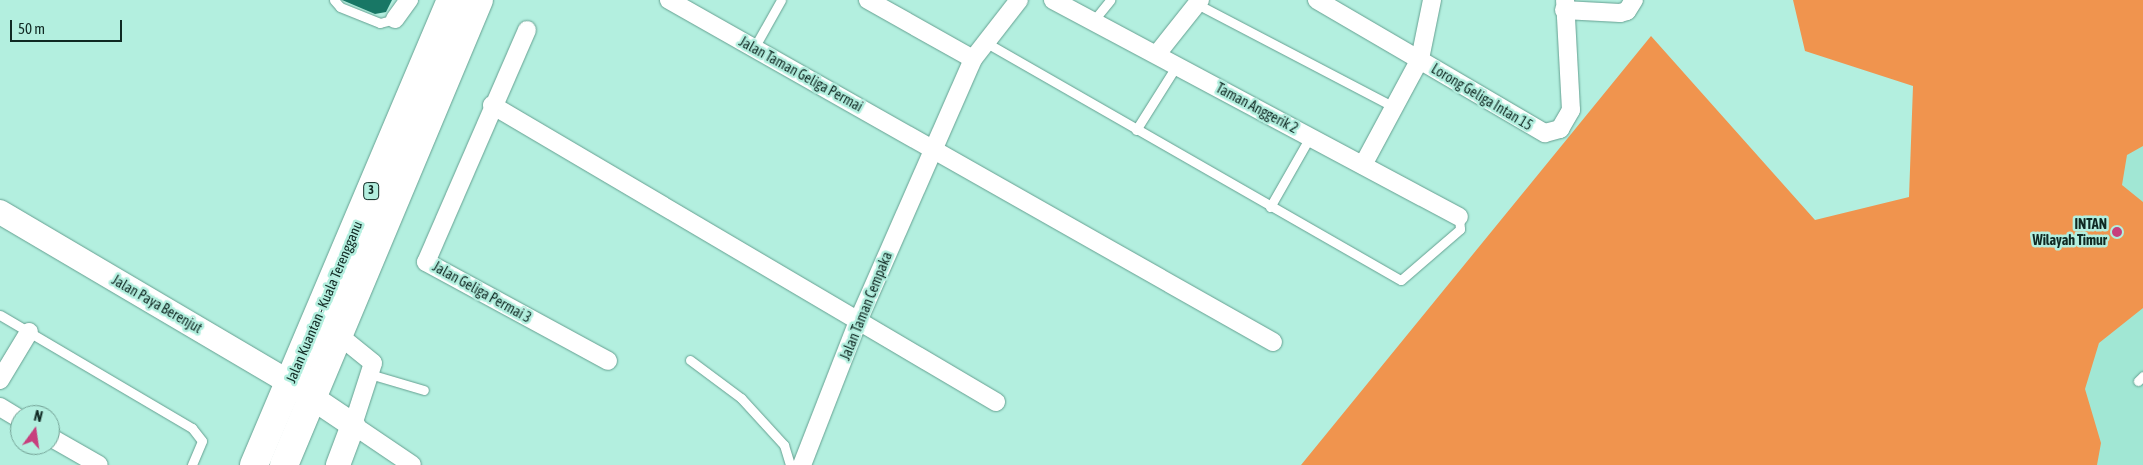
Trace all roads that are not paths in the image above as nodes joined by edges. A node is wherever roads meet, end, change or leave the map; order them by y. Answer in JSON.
{"nodes":[{"id":1,"x":334,"y":0,"type":"edge"},
{"id":2,"x":409,"y":0,"type":"edge"},
{"id":3,"x":451,"y":0,"type":"edge"},
{"id":4,"x":479,"y":0,"type":"edge"},
{"id":5,"x":669,"y":0,"type":"edge"},
{"id":6,"x":781,"y":0,"type":"edge"},
{"id":7,"x":868,"y":0,"type":"edge"},
{"id":8,"x":1019,"y":0,"type":"edge"},
{"id":9,"x":1053,"y":0,"type":"edge"},
{"id":10,"x":1110,"y":0,"type":"edge"},
{"id":11,"x":1317,"y":0,"type":"edge"},
{"id":12,"x":1432,"y":0,"type":"edge"},
{"id":13,"x":1634,"y":0,"type":"edge"},
{"id":14,"x":1198,"y":2,"type":"edge"},
{"id":15,"x":1564,"y":5,"type":"edge"},
{"id":16,"x":395,"y":19,"type":"joint"},
{"id":17,"x":1094,"y":20,"type":"junction"},
{"id":18,"x":527,"y":30,"type":"dead end"},
{"id":19,"x":985,"y":42,"type":"junction"},
{"id":20,"x":754,"y":48,"type":"junction"},
{"id":21,"x":1157,"y":54,"type":"junction"},
{"id":22,"x":973,"y":59,"type":"junction"},
{"id":23,"x":1420,"y":59,"type":"junction"},
{"id":24,"x":1177,"y":65,"type":"junction"},
{"id":25,"x":492,"y":105,"type":"junction"},
{"id":26,"x":1397,"y":109,"type":"junction"},
{"id":27,"x":1136,"y":130,"type":"junction"},
{"id":28,"x":1310,"y":136,"type":"junction"},
{"id":29,"x":932,"y":149,"type":"junction"},
{"id":30,"x":1363,"y":165,"type":"junction"},
{"id":31,"x":1270,"y":207,"type":"junction"},
{"id":32,"x":0,"y":212,"type":"edge"},
{"id":33,"x":1459,"y":217,"type":"joint"},
{"id":34,"x":0,"y":315,"type":"edge"},
{"id":35,"x":859,"y":319,"type":"junction"},
{"id":36,"x":29,"y":332,"type":"junction"},
{"id":37,"x":340,"y":337,"type":"junction"},
{"id":38,"x":1273,"y":342,"type":"dead end"},
{"id":39,"x":690,"y":360,"type":"dead end"},
{"id":40,"x":608,"y":361,"type":"dead end"},
{"id":41,"x":373,"y":375,"type":"junction"},
{"id":42,"x":0,"y":380,"type":"edge"},
{"id":43,"x":289,"y":382,"type":"junction"},
{"id":44,"x":424,"y":390,"type":"dead end"},
{"id":45,"x":313,"y":398,"type":"junction"},
{"id":46,"x":996,"y":402,"type":"dead end"},
{"id":47,"x":354,"y":425,"type":"junction"},
{"id":48,"x":60,"y":443,"type":"edge"},
{"id":49,"x":99,"y":465,"type":"edge"},
{"id":50,"x":192,"y":465,"type":"edge"},
{"id":51,"x":254,"y":465,"type":"edge"},
{"id":52,"x":284,"y":465,"type":"edge"},
{"id":53,"x":338,"y":465,"type":"edge"},
{"id":54,"x":412,"y":465,"type":"edge"},
{"id":55,"x":790,"y":465,"type":"edge"},
{"id":56,"x":802,"y":465,"type":"edge"}],
"edges":[{"from":1,"to":16,"type":"lane"},
{"from":2,"to":16,"type":"street"},
{"from":3,"to":43,"type":"highway","name":"Jalan Kuantan - Kuala Terengganu","number":"3"},
{"from":4,"to":37,"type":"highway","name":"Jalan Kuantan - Kuala Terengganu","number":"3"},
{"from":5,"to":20,"type":"street","name":"Jalan Taman Geliga Permai"},
{"from":6,"to":20,"type":"lane"},
{"from":7,"to":22,"type":"street"},
{"from":8,"to":19,"type":"street","name":"Jalan Taman Cempaka"},
{"from":9,"to":17,"type":"street","name":"Taman Anggerik 2"},
{"from":10,"to":17,"type":"lane"},
{"from":11,"to":23,"type":"street","name":"Lorong Geliga Intan 15"},
{"from":12,"to":23,"type":"street"},
{"from":13,"to":15,"type":"street"},
{"from":14,"to":21,"type":"street"},
{"from":14,"to":26,"type":"lane"},
{"from":15,"to":23,"type":"street","name":"Lorong Geliga Intan 15"},
{"from":17,"to":21,"type":"street","name":"Taman Anggerik 2"},
{"from":18,"to":25,"type":"street"},
{"from":19,"to":22,"type":"street","name":"Jalan Taman Cempaka"},
{"from":19,"to":27,"type":"lane"},
{"from":20,"to":29,"type":"street","name":"Jalan Taman Geliga Permai"},
{"from":21,"to":24,"type":"street","name":"Taman Anggerik 2"},
{"from":22,"to":29,"type":"street","name":"Jalan Taman Cempaka"},
{"from":23,"to":26,"type":"street"},
{"from":24,"to":27,"type":"lane"},
{"from":24,"to":28,"type":"street","name":"Taman Anggerik 2"},
{"from":25,"to":35,"type":"street"},
{"from":25,"to":40,"type":"street","name":"Jalan Geliga Permai 3"},
{"from":26,"to":30,"type":"street"},
{"from":27,"to":31,"type":"lane"},
{"from":28,"to":30,"type":"street","name":"Taman Anggerik 2"},
{"from":28,"to":31,"type":"lane"},
{"from":29,"to":35,"type":"street","name":"Jalan Taman Cempaka"},
{"from":29,"to":38,"type":"street","name":"Jalan Taman Geliga Permai"},
{"from":30,"to":33,"type":"street","name":"Taman Anggerik 2"},
{"from":31,"to":33,"type":"lane"},
{"from":32,"to":43,"type":"street","name":"Jalan Paya Berenjut"},
{"from":34,"to":36,"type":"lane"},
{"from":35,"to":46,"type":"street"},
{"from":35,"to":56,"type":"street","name":"Jalan Taman Cempaka"},
{"from":36,"to":42,"type":"street"},
{"from":36,"to":50,"type":"lane"},
{"from":37,"to":41,"type":"street"},
{"from":37,"to":45,"type":"highway","name":"Jalan Kuantan - Kuala Terengganu","number":"3"},
{"from":39,"to":55,"type":"lane"},
{"from":41,"to":44,"type":"lane"},
{"from":41,"to":47,"type":"street"},
{"from":43,"to":45,"type":"street","name":"Jalan Paya Berenjut"},
{"from":43,"to":51,"type":"highway","name":"Jalan Kuantan - Kuala Terengganu","number":"3"},
{"from":45,"to":47,"type":"street","name":"Jalan Paya Berenjut"},
{"from":45,"to":52,"type":"highway","name":"Jalan Kuantan - Kuala Terengganu","number":"3"},
{"from":47,"to":53,"type":"street"},
{"from":47,"to":54,"type":"street"},
{"from":48,"to":49,"type":"street"}]}
